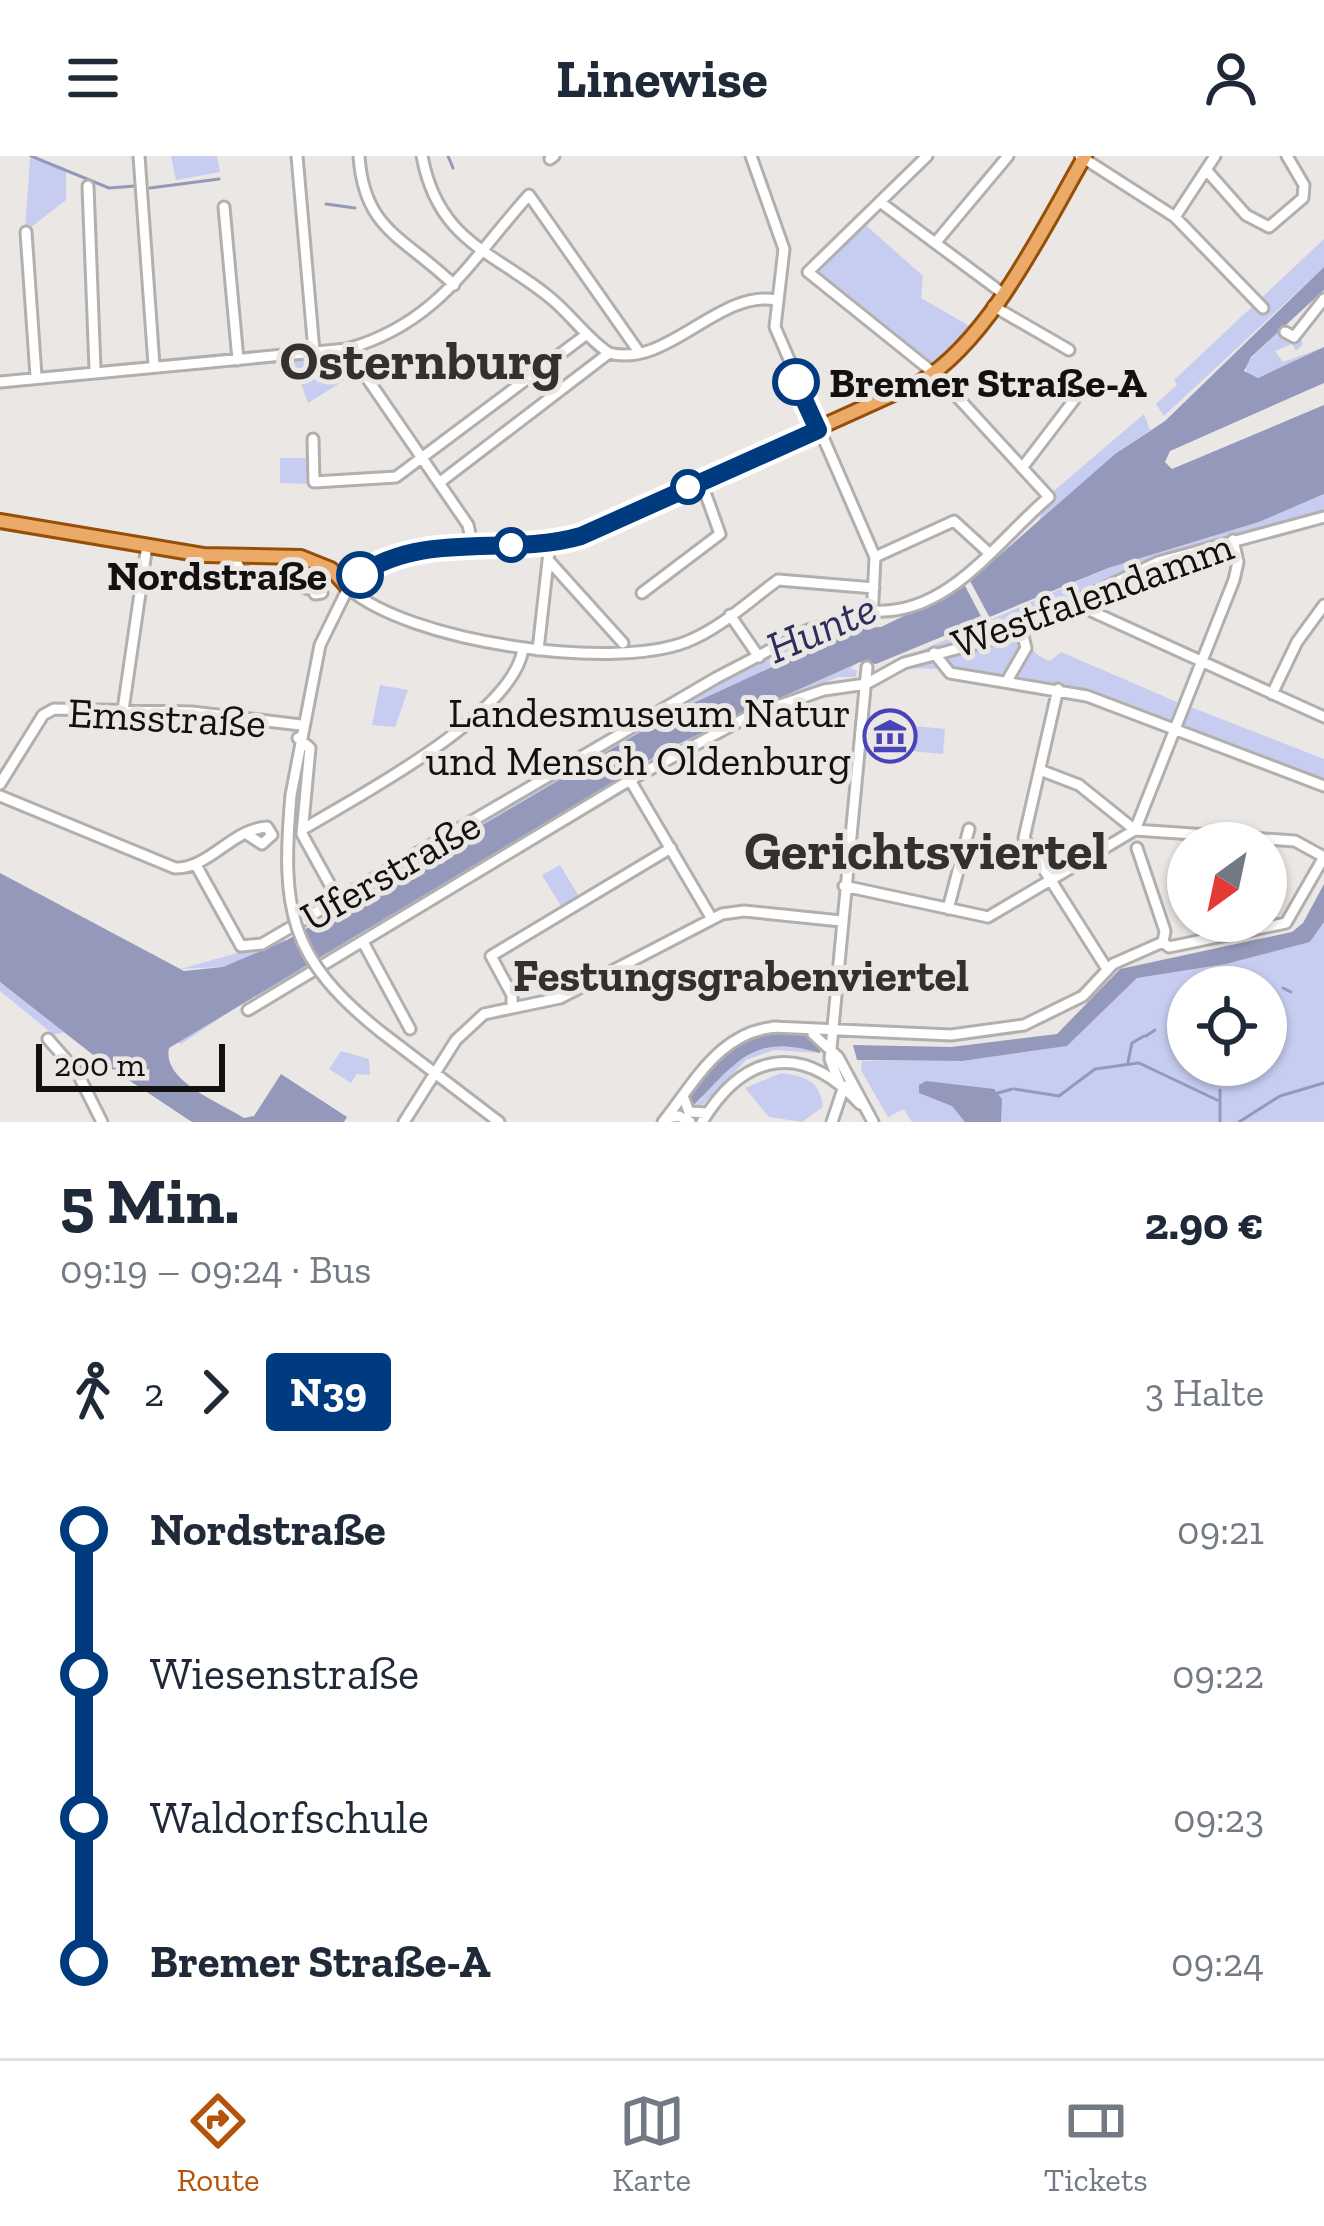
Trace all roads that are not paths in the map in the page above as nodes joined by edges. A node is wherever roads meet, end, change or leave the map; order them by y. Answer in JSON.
{"nodes":[{"id":1,"x":139,"y":156,"type":"edge"},
{"id":2,"x":297,"y":156,"type":"edge"},
{"id":3,"x":359,"y":156,"type":"edge"},
{"id":4,"x":422,"y":156,"type":"edge"},
{"id":5,"x":751,"y":156,"type":"edge"},
{"id":6,"x":928,"y":156,"type":"edge"},
{"id":7,"x":1007,"y":156,"type":"edge"},
{"id":8,"x":1215,"y":156,"type":"edge"},
{"id":9,"x":1287,"y":156,"type":"edge"},
{"id":10,"x":1083,"y":157,"type":"edge"},
{"id":11,"x":1208,"y":172,"type":"junction"},
{"id":12,"x":88,"y":185,"type":"dead end"},
{"id":13,"x":880,"y":202,"type":"junction"},
{"id":14,"x":224,"y":207,"type":"dead end"},
{"id":15,"x":1175,"y":217,"type":"junction"},
{"id":16,"x":26,"y":232,"type":"dead end"},
{"id":17,"x":936,"y":242,"type":"junction"},
{"id":18,"x":479,"y":254,"type":"junction"},
{"id":19,"x":808,"y":272,"type":"junction"},
{"id":20,"x":782,"y":278,"type":"junction"},
{"id":21,"x":454,"y":285,"type":"junction"},
{"id":22,"x":1001,"y":292,"type":"junction"},
{"id":23,"x":1324,"y":299,"type":"edge"},
{"id":24,"x":776,"y":300,"type":"junction"},
{"id":25,"x":993,"y":306,"type":"junction"},
{"id":26,"x":1263,"y":308,"type":"dead end"},
{"id":27,"x":1285,"y":332,"type":"dead end"},
{"id":28,"x":587,"y":334,"type":"junction"},
{"id":29,"x":346,"y":349,"type":"junction"},
{"id":30,"x":1069,"y":350,"type":"dead end"},
{"id":31,"x":314,"y":351,"type":"junction"},
{"id":32,"x":639,"y":352,"type":"junction"},
{"id":33,"x":609,"y":353,"type":"junction"},
{"id":34,"x":238,"y":360,"type":"junction"},
{"id":35,"x":154,"y":365,"type":"junction"},
{"id":36,"x":95,"y":369,"type":"junction"},
{"id":37,"x":935,"y":373,"type":"junction"},
{"id":38,"x":36,"y":376,"type":"junction"},
{"id":39,"x":0,"y":382,"type":"edge"},
{"id":40,"x":1074,"y":400,"type":"dead end"},
{"id":41,"x":818,"y":430,"type":"junction"},
{"id":42,"x":313,"y":439,"type":"dead end"},
{"id":43,"x":422,"y":458,"type":"junction"},
{"id":44,"x":1022,"y":468,"type":"junction"},
{"id":45,"x":701,"y":481,"type":"junction"},
{"id":46,"x":439,"y":484,"type":"junction"},
{"id":47,"x":1324,"y":517,"type":"edge"},
{"id":48,"x":0,"y":521,"type":"edge"},
{"id":49,"x":1233,"y":540,"type":"junction"},
{"id":50,"x":550,"y":543,"type":"junction"},
{"id":51,"x":147,"y":545,"type":"junction"},
{"id":52,"x":473,"y":547,"type":"junction"},
{"id":53,"x":988,"y":553,"type":"junction"},
{"id":54,"x":234,"y":557,"type":"junction"},
{"id":55,"x":875,"y":557,"type":"junction"},
{"id":56,"x":550,"y":562,"type":"junction"},
{"id":57,"x":348,"y":588,"type":"junction"},
{"id":58,"x":874,"y":588,"type":"junction"},
{"id":59,"x":313,"y":590,"type":"dead end"},
{"id":60,"x":642,"y":593,"type":"dead end"},
{"id":61,"x":1324,"y":604,"type":"edge"},
{"id":62,"x":1090,"y":611,"type":"dead end"},
{"id":63,"x":730,"y":615,"type":"junction"},
{"id":64,"x":872,"y":616,"type":"junction"},
{"id":65,"x":1022,"y":628,"type":"junction"},
{"id":66,"x":623,"y":643,"type":"dead end"},
{"id":67,"x":523,"y":649,"type":"junction"},
{"id":68,"x":538,"y":650,"type":"junction"},
{"id":69,"x":934,"y":652,"type":"junction"},
{"id":70,"x":759,"y":657,"type":"junction"},
{"id":71,"x":1200,"y":662,"type":"junction"},
{"id":72,"x":867,"y":667,"type":"dead end"},
{"id":73,"x":1008,"y":679,"type":"junction"},
{"id":74,"x":866,"y":684,"type":"junction"},
{"id":75,"x":1058,"y":688,"type":"junction"},
{"id":76,"x":1272,"y":694,"type":"junction"},
{"id":77,"x":123,"y":710,"type":"junction"},
{"id":78,"x":1324,"y":717,"type":"edge"},
{"id":79,"x":301,"y":725,"type":"junction"},
{"id":80,"x":1173,"y":728,"type":"junction"},
{"id":81,"x":298,"y":738,"type":"junction"},
{"id":82,"x":1040,"y":770,"type":"junction"},
{"id":83,"x":630,"y":780,"type":"junction"},
{"id":84,"x":0,"y":784,"type":"edge"},
{"id":85,"x":1324,"y":786,"type":"edge"},
{"id":86,"x":0,"y":796,"type":"edge"},
{"id":87,"x":305,"y":828,"type":"junction"},
{"id":88,"x":969,"y":829,"type":"dead end"},
{"id":89,"x":1135,"y":830,"type":"junction"},
{"id":90,"x":245,"y":833,"type":"dead end"},
{"id":91,"x":671,"y":848,"type":"junction"},
{"id":92,"x":1137,"y":848,"type":"dead end"},
{"id":93,"x":1324,"y":857,"type":"edge"},
{"id":94,"x":196,"y":865,"type":"junction"},
{"id":95,"x":1048,"y":880,"type":"junction"},
{"id":96,"x":844,"y":886,"type":"junction"},
{"id":97,"x":340,"y":901,"type":"junction"},
{"id":98,"x":948,"y":909,"type":"junction"},
{"id":99,"x":712,"y":920,"type":"junction"},
{"id":100,"x":841,"y":921,"type":"junction"},
{"id":101,"x":363,"y":942,"type":"junction"},
{"id":102,"x":1162,"y":942,"type":"junction"},
{"id":103,"x":1107,"y":969,"type":"junction"},
{"id":104,"x":512,"y":1008,"type":"junction"},
{"id":105,"x":248,"y":1010,"type":"dead end"},
{"id":106,"x":773,"y":1027,"type":"junction"},
{"id":107,"x":410,"y":1029,"type":"dead end"},
{"id":108,"x":836,"y":1030,"type":"junction"},
{"id":109,"x":48,"y":1039,"type":"dead end"},
{"id":110,"x":831,"y":1054,"type":"junction"},
{"id":111,"x":802,"y":1064,"type":"junction"},
{"id":112,"x":435,"y":1073,"type":"junction"},
{"id":113,"x":841,"y":1084,"type":"junction"},
{"id":114,"x":857,"y":1089,"type":"junction"},
{"id":115,"x":683,"y":1095,"type":"junction"},
{"id":116,"x":407,"y":1117,"type":"edge"},
{"id":117,"x":870,"y":1117,"type":"edge"},
{"id":118,"x":705,"y":1118,"type":"edge"},
{"id":119,"x":833,"y":1118,"type":"edge"},
{"id":120,"x":665,"y":1120,"type":"edge"},
{"id":121,"x":101,"y":1122,"type":"edge"},
{"id":122,"x":425,"y":1122,"type":"edge"},
{"id":123,"x":499,"y":1122,"type":"edge"},
{"id":124,"x":690,"y":1122,"type":"edge"}],
"edges":[{"from":1,"to":35,"type":"street"},
{"from":2,"to":31,"type":"street"},
{"from":3,"to":21,"type":"street"},
{"from":4,"to":18,"type":"street"},
{"from":5,"to":20,"type":"street"},
{"from":6,"to":13,"type":"street"},
{"from":7,"to":17,"type":"street"},
{"from":8,"to":11,"type":"street"},
{"from":9,"to":11,"type":"street"},
{"from":10,"to":15,"type":"street"},
{"from":10,"to":22,"type":"main road"},
{"from":11,"to":15,"type":"street"},
{"from":12,"to":36,"type":"street"},
{"from":13,"to":17,"type":"street"},
{"from":13,"to":19,"type":"street"},
{"from":14,"to":34,"type":"street"},
{"from":15,"to":26,"type":"street"},
{"from":16,"to":38,"type":"street"},
{"from":17,"to":22,"type":"street"},
{"from":18,"to":21,"type":"street"},
{"from":18,"to":28,"type":"street"},
{"from":18,"to":32,"type":"street"},
{"from":19,"to":20,"type":"street"},
{"from":19,"to":37,"type":"street"},
{"from":20,"to":24,"type":"street"},
{"from":21,"to":29,"type":"street"},
{"from":22,"to":25,"type":"main road"},
{"from":23,"to":27,"type":"street"},
{"from":24,"to":32,"type":"street"},
{"from":24,"to":41,"type":"street"},
{"from":25,"to":30,"type":"street"},
{"from":25,"to":37,"type":"main road"},
{"from":28,"to":33,"type":"street"},
{"from":28,"to":43,"type":"street"},
{"from":29,"to":31,"type":"street"},
{"from":29,"to":43,"type":"street"},
{"from":31,"to":34,"type":"street"},
{"from":32,"to":33,"type":"street"},
{"from":33,"to":46,"type":"street"},
{"from":34,"to":35,"type":"street"},
{"from":35,"to":36,"type":"street"},
{"from":36,"to":38,"type":"street"},
{"from":37,"to":41,"type":"main road"},
{"from":37,"to":44,"type":"street"},
{"from":38,"to":39,"type":"street"},
{"from":40,"to":44,"type":"street"},
{"from":41,"to":45,"type":"main road"},
{"from":41,"to":55,"type":"street"},
{"from":42,"to":43,"type":"street"},
{"from":43,"to":46,"type":"street"},
{"from":44,"to":53,"type":"street","name":"Uferstraße"},
{"from":45,"to":50,"type":"main road"},
{"from":45,"to":60,"type":"street"},
{"from":46,"to":52,"type":"street"},
{"from":47,"to":49,"type":"street","name":"Westfalendamm"},
{"from":48,"to":51,"type":"main road"},
{"from":49,"to":65,"type":"street","name":"Westfalendamm"},
{"from":49,"to":71,"type":"street"},
{"from":50,"to":52,"type":"main road"},
{"from":50,"to":56,"type":"street"},
{"from":51,"to":54,"type":"main road"},
{"from":51,"to":77,"type":"street"},
{"from":52,"to":57,"type":"main road"},
{"from":53,"to":55,"type":"street"},
{"from":53,"to":64,"type":"street","name":"Uferstraße"},
{"from":54,"to":57,"type":"main road"},
{"from":54,"to":59,"type":"street"},
{"from":55,"to":58,"type":"street"},
{"from":56,"to":66,"type":"street"},
{"from":56,"to":68,"type":"street"},
{"from":57,"to":67,"type":"street"},
{"from":57,"to":79,"type":"street"},
{"from":58,"to":63,"type":"street"},
{"from":58,"to":64,"type":"street"},
{"from":61,"to":76,"type":"street"},
{"from":62,"to":71,"type":"street"},
{"from":63,"to":68,"type":"street"},
{"from":63,"to":70,"type":"street"},
{"from":64,"to":70,"type":"street","name":"Uferstraße"},
{"from":65,"to":69,"type":"street","name":"Westfalendamm"},
{"from":65,"to":73,"type":"street"},
{"from":67,"to":68,"type":"street"},
{"from":67,"to":87,"type":"street"},
{"from":69,"to":73,"type":"street"},
{"from":69,"to":74,"type":"street","name":"Westfalendamm"},
{"from":70,"to":97,"type":"street","name":"Uferstraße"},
{"from":71,"to":76,"type":"street"},
{"from":71,"to":80,"type":"street"},
{"from":72,"to":74,"type":"street"},
{"from":73,"to":75,"type":"street"},
{"from":74,"to":83,"type":"street","name":"Westfalendamm"},
{"from":74,"to":96,"type":"street"},
{"from":75,"to":80,"type":"street"},
{"from":75,"to":82,"type":"street"},
{"from":76,"to":78,"type":"street"},
{"from":77,"to":79,"type":"street","name":"Emsstraße"},
{"from":77,"to":84,"type":"street","name":"Emsstraße"},
{"from":79,"to":81,"type":"street"},
{"from":80,"to":85,"type":"street"},
{"from":80,"to":89,"type":"street"},
{"from":81,"to":87,"type":"street"},
{"from":81,"to":112,"type":"street","bridge":true},
{"from":82,"to":89,"type":"street"},
{"from":82,"to":95,"type":"street"},
{"from":83,"to":91,"type":"street"},
{"from":83,"to":101,"type":"street","name":"Westfalendamm"},
{"from":86,"to":94,"type":"street"},
{"from":87,"to":97,"type":"street"},
{"from":88,"to":98,"type":"street"},
{"from":89,"to":93,"type":"street"},
{"from":89,"to":95,"type":"street"},
{"from":90,"to":94,"type":"street"},
{"from":91,"to":99,"type":"street"},
{"from":91,"to":104,"type":"street"},
{"from":92,"to":102,"type":"street"},
{"from":93,"to":102,"type":"street"},
{"from":94,"to":97,"type":"street","name":"Uferstraße"},
{"from":95,"to":98,"type":"street"},
{"from":95,"to":103,"type":"street"},
{"from":96,"to":98,"type":"street"},
{"from":96,"to":100,"type":"street"},
{"from":99,"to":100,"type":"street"},
{"from":99,"to":104,"type":"street"},
{"from":100,"to":108,"type":"street"},
{"from":101,"to":105,"type":"street","name":"Westfalendamm"},
{"from":101,"to":107,"type":"street"},
{"from":102,"to":103,"type":"street"},
{"from":103,"to":108,"type":"street"},
{"from":104,"to":112,"type":"street"},
{"from":106,"to":108,"type":"street"},
{"from":106,"to":110,"type":"street"},
{"from":106,"to":115,"type":"street"},
{"from":108,"to":110,"type":"street"},
{"from":108,"to":114,"type":"street"},
{"from":109,"to":121,"type":"street"},
{"from":110,"to":111,"type":"street"},
{"from":110,"to":113,"type":"street"},
{"from":110,"to":114,"type":"street"},
{"from":111,"to":113,"type":"street"},
{"from":111,"to":118,"type":"street"},
{"from":112,"to":116,"type":"street"},
{"from":112,"to":123,"type":"street"},
{"from":113,"to":117,"type":"street"},
{"from":113,"to":119,"type":"street"},
{"from":114,"to":117,"type":"street"},
{"from":115,"to":118,"type":"street"},
{"from":115,"to":120,"type":"street"},
{"from":116,"to":122,"type":"street"},
{"from":120,"to":124,"type":"street"}]}
